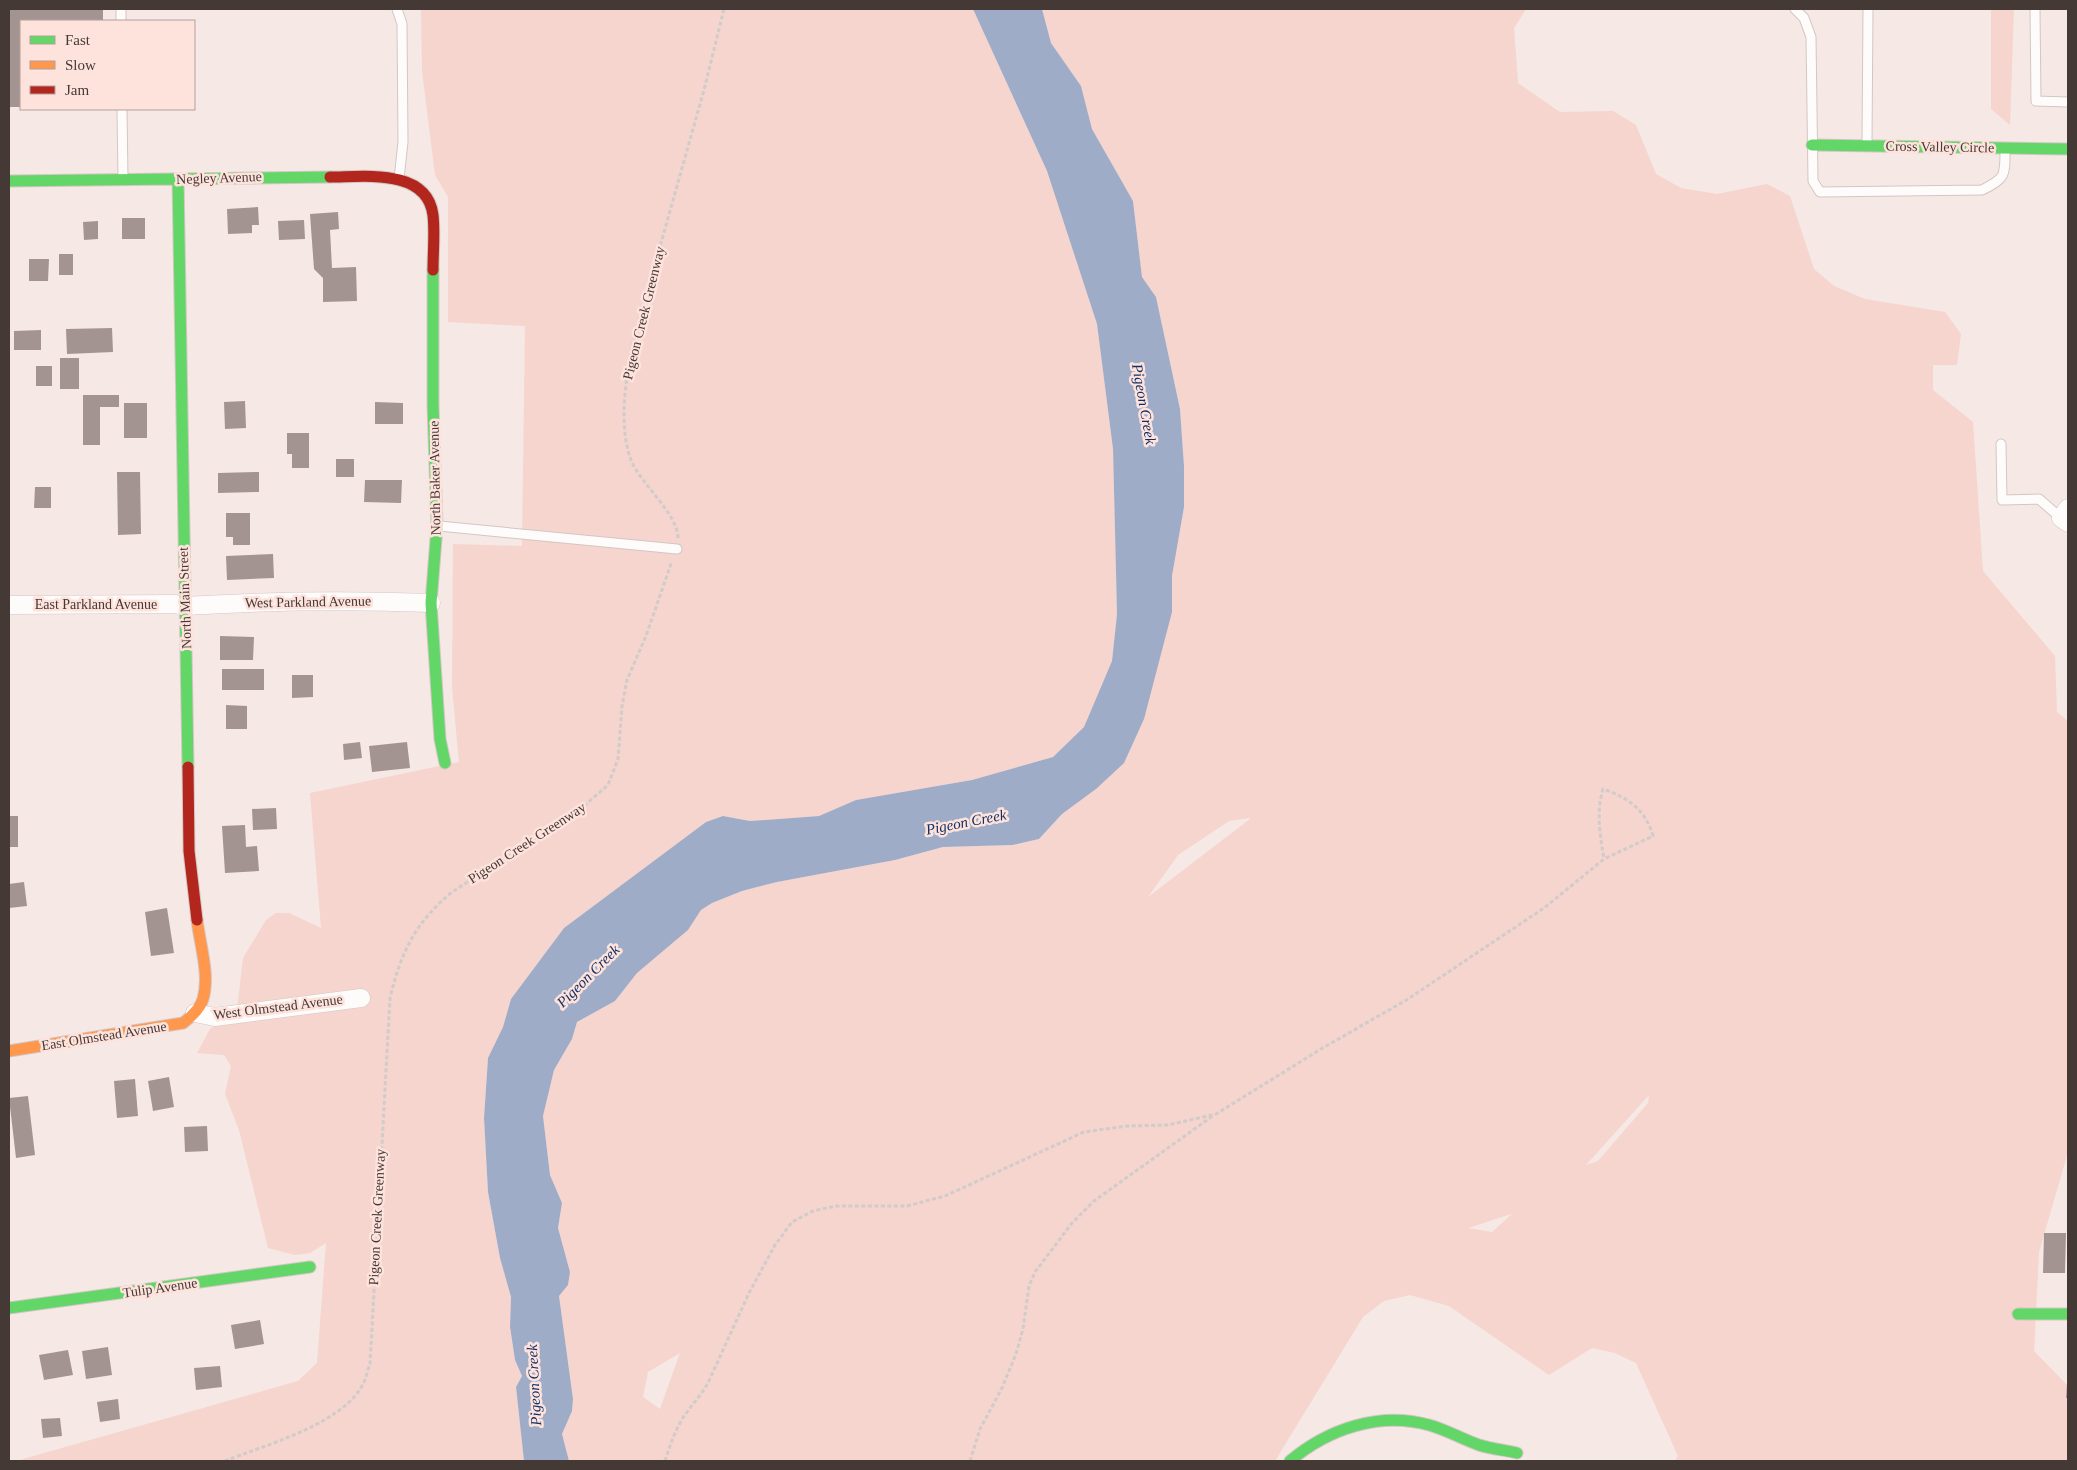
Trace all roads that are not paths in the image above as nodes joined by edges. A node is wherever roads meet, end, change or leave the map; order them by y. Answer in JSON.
{"nodes":[{"id":1,"x":396,"y":9,"type":"edge"},
{"id":2,"x":1795,"y":9,"type":"edge"},
{"id":3,"x":1868,"y":9,"type":"edge"},
{"id":4,"x":2035,"y":9,"type":"edge"},
{"id":5,"x":2068,"y":102,"type":"edge"},
{"id":6,"x":122,"y":110,"type":"edge"},
{"id":7,"x":1812,"y":145,"type":"junction"},
{"id":8,"x":1867,"y":146,"type":"junction"},
{"id":9,"x":2005,"y":148,"type":"junction"},
{"id":10,"x":2068,"y":149,"type":"edge"},
{"id":11,"x":399,"y":179,"type":"junction"},
{"id":12,"x":123,"y":180,"type":"junction"},
{"id":13,"x":178,"y":180,"type":"junction"},
{"id":14,"x":9,"y":181,"type":"edge"},
{"id":15,"x":425,"y":194,"type":"joint"},
{"id":16,"x":2001,"y":444,"type":"dead end"},
{"id":17,"x":2066,"y":517,"type":"edge"},
{"id":18,"x":437,"y":526,"type":"junction"},
{"id":19,"x":677,"y":549,"type":"road end"},
{"id":20,"x":431,"y":603,"type":"junction"},
{"id":21,"x":9,"y":605,"type":"edge"},
{"id":22,"x":184,"y":606,"type":"junction"},
{"id":23,"x":445,"y":763,"type":"dead end"},
{"id":24,"x":361,"y":998,"type":"dead end"},
{"id":25,"x":196,"y":1013,"type":"junction"},
{"id":26,"x":9,"y":1051,"type":"edge"},
{"id":27,"x":310,"y":1267,"type":"dead end"},
{"id":28,"x":9,"y":1308,"type":"edge"},
{"id":29,"x":2018,"y":1314,"type":"dead end"},
{"id":30,"x":2068,"y":1314,"type":"edge"},
{"id":31,"x":1517,"y":1453,"type":"dead end"},
{"id":32,"x":1290,"y":1461,"type":"edge"}],
"edges":[{"from":1,"to":11,"type":"lane"},
{"from":2,"to":7,"type":"lane"},
{"from":3,"to":8,"type":"lane"},
{"from":4,"to":5,"type":"lane"},
{"from":6,"to":12,"type":"lane"},
{"from":7,"to":8,"type":"street","name":"Cross Valley Circle"},
{"from":7,"to":9,"type":"lane"},
{"from":8,"to":9,"type":"street","name":"Cross Valley Circle"},
{"from":9,"to":10,"type":"street","name":"Cross Valley Circle"},
{"from":11,"to":13,"type":"street","name":"Negley Avenue"},
{"from":11,"to":15,"type":"street","name":"Negley Avenue"},
{"from":12,"to":13,"type":"street","name":"Negley Avenue"},
{"from":12,"to":14,"type":"street","name":"Negley Avenue"},
{"from":13,"to":22,"type":"street","name":"North Main Street"},
{"from":15,"to":18,"type":"street","name":"North Baker Avenue"},
{"from":16,"to":17,"type":"lane"},
{"from":18,"to":19,"type":"lane"},
{"from":18,"to":20,"type":"street","name":"North Baker Avenue"},
{"from":20,"to":22,"type":"street","name":"West Parkland Avenue"},
{"from":20,"to":23,"type":"street","name":"North Baker Avenue"},
{"from":21,"to":22,"type":"street","name":"East Parkland Avenue"},
{"from":22,"to":25,"type":"street","name":"North Main Street"},
{"from":24,"to":25,"type":"street","name":"West Olmstead Avenue"},
{"from":25,"to":26,"type":"street","name":"East Olmstead Avenue"},
{"from":27,"to":28,"type":"street","name":"Tulip Avenue"},
{"from":29,"to":30,"type":"street"},
{"from":31,"to":32,"type":"street"}]}
